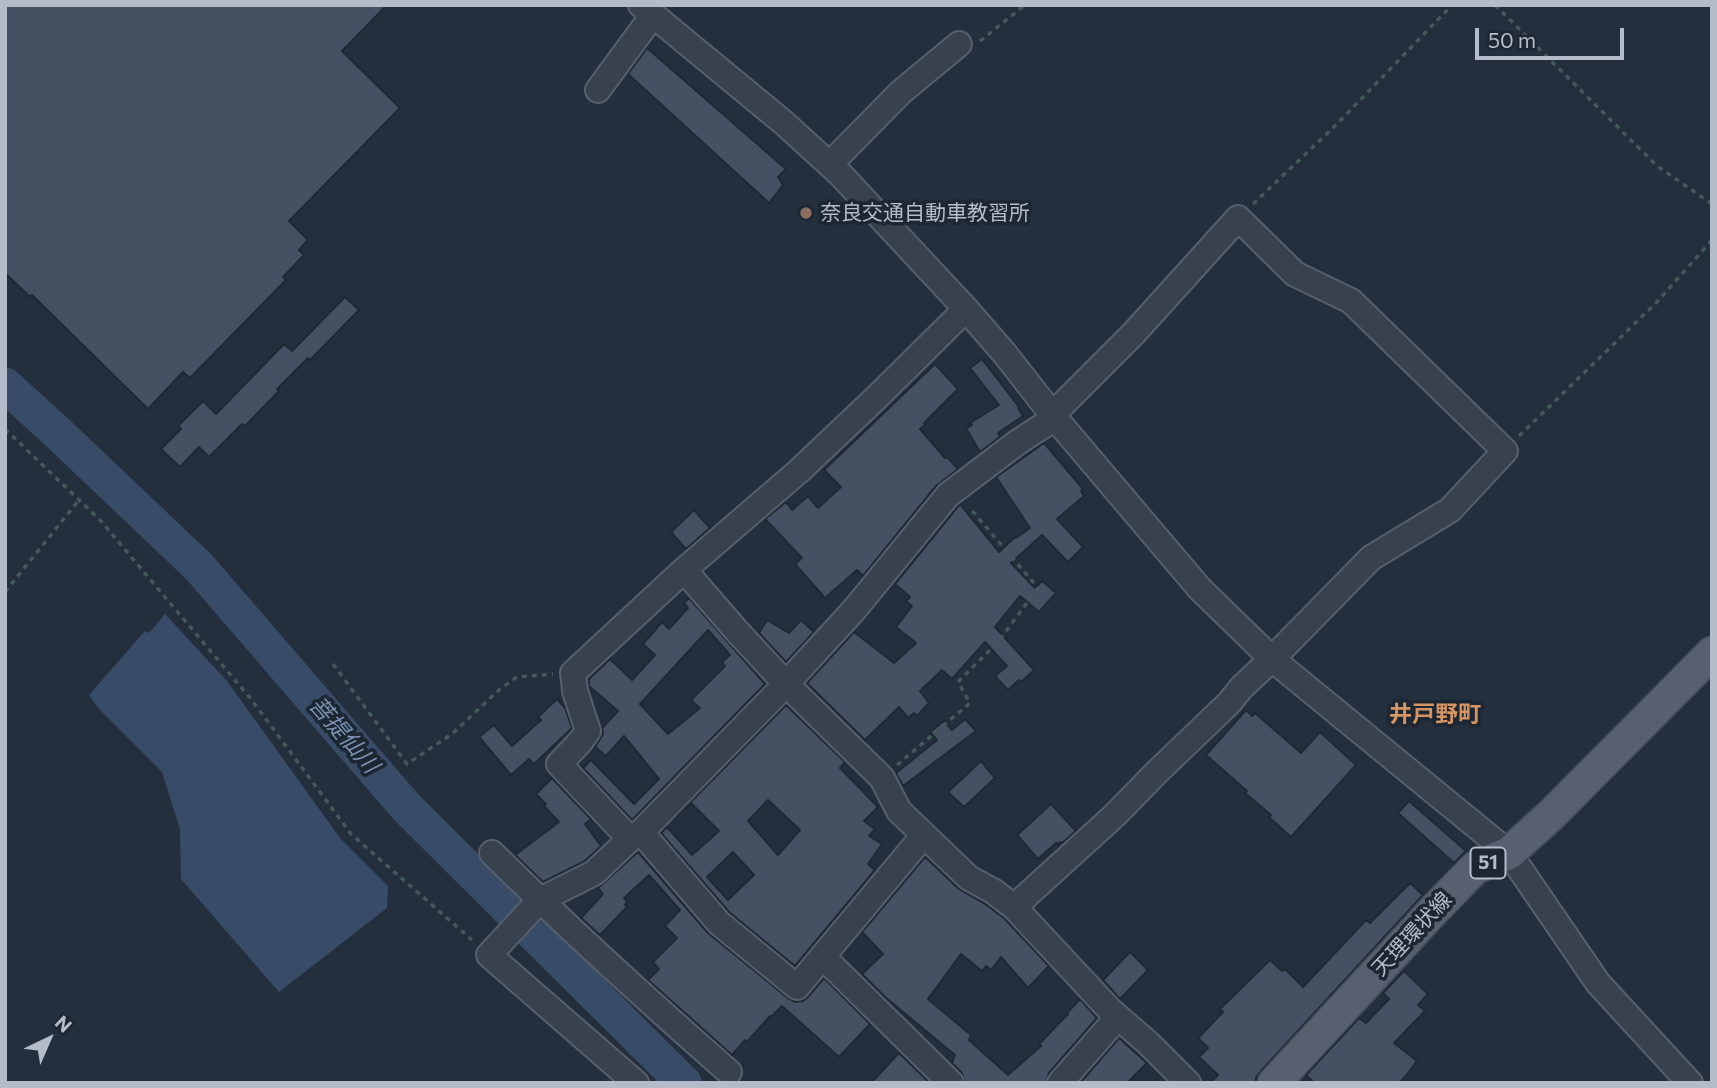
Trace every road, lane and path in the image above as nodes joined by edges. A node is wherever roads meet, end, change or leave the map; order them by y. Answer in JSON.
{"nodes":[{"id":1,"x":1451,"y":5,"type":"edge"},
{"id":2,"x":1494,"y":5,"type":"edge"},
{"id":3,"x":647,"y":10,"type":"edge"},
{"id":4,"x":959,"y":44,"type":"dead end"},
{"id":5,"x":598,"y":90,"type":"dead end"},
{"id":6,"x":830,"y":164,"type":"junction"},
{"id":7,"x":1712,"y":204,"type":"edge"},
{"id":8,"x":1238,"y":218,"type":"junction"},
{"id":9,"x":1712,"y":240,"type":"edge"},
{"id":10,"x":966,"y":309,"type":"junction"},
{"id":11,"x":1053,"y":416,"type":"junction"},
{"id":12,"x":5,"y":429,"type":"edge"},
{"id":13,"x":1505,"y":451,"type":"junction"},
{"id":14,"x":955,"y":489,"type":"junction"},
{"id":15,"x":79,"y":500,"type":"junction"},
{"id":16,"x":684,"y":570,"type":"junction"},
{"id":17,"x":5,"y":592,"type":"edge"},
{"id":18,"x":1712,"y":653,"type":"edge"},
{"id":19,"x":1272,"y":659,"type":"junction"},
{"id":20,"x":332,"y":664,"type":"dead end"},
{"id":21,"x":573,"y":673,"type":"junction"},
{"id":22,"x":786,"y":684,"type":"junction"},
{"id":23,"x":882,"y":778,"type":"junction"},
{"id":24,"x":924,"y":835,"type":"junction"},
{"id":25,"x":636,"y":836,"type":"junction"},
{"id":26,"x":492,"y":853,"type":"dead end"},
{"id":27,"x":1509,"y":853,"type":"junction"},
{"id":28,"x":538,"y":902,"type":"junction"},
{"id":29,"x":1014,"y":907,"type":"junction"},
{"id":30,"x":491,"y":952,"type":"junction"},
{"id":31,"x":823,"y":957,"type":"junction"},
{"id":32,"x":1118,"y":1017,"type":"junction"},
{"id":33,"x":729,"y":1072,"type":"dead end"},
{"id":34,"x":636,"y":1083,"type":"edge"},
{"id":35,"x":951,"y":1083,"type":"edge"},
{"id":36,"x":1060,"y":1083,"type":"edge"},
{"id":37,"x":1188,"y":1083,"type":"edge"},
{"id":38,"x":1274,"y":1083,"type":"edge"},
{"id":39,"x":1690,"y":1083,"type":"edge"}],
"edges":[{"from":1,"to":8,"type":"path"},
{"from":2,"to":7,"type":"path"},
{"from":3,"to":5,"type":"street"},
{"from":3,"to":6,"type":"street"},
{"from":4,"to":6,"type":"street"},
{"from":6,"to":10,"type":"street"},
{"from":8,"to":11,"type":"street"},
{"from":8,"to":13,"type":"street"},
{"from":9,"to":13,"type":"path"},
{"from":10,"to":11,"type":"street"},
{"from":10,"to":16,"type":"street"},
{"from":11,"to":14,"type":"street"},
{"from":11,"to":19,"type":"street"},
{"from":12,"to":15,"type":"path"},
{"from":13,"to":19,"type":"street"},
{"from":14,"to":22,"type":"street"},
{"from":14,"to":23,"type":"path"},
{"from":15,"to":17,"type":"path"},
{"from":15,"to":30,"type":"path"},
{"from":16,"to":21,"type":"street"},
{"from":16,"to":22,"type":"street"},
{"from":18,"to":27,"type":"main road","name":"天理環状線","number":"51"},
{"from":19,"to":27,"type":"street"},
{"from":19,"to":29,"type":"street"},
{"from":20,"to":21,"type":"path"},
{"from":21,"to":25,"type":"street"},
{"from":22,"to":23,"type":"street"},
{"from":22,"to":25,"type":"street"},
{"from":23,"to":24,"type":"street"},
{"from":24,"to":29,"type":"street"},
{"from":24,"to":31,"type":"street"},
{"from":25,"to":28,"type":"street"},
{"from":25,"to":31,"type":"street"},
{"from":26,"to":28,"type":"street"},
{"from":27,"to":38,"type":"main road","name":"天理環状線","number":"51"},
{"from":27,"to":39,"type":"street"},
{"from":28,"to":30,"type":"street"},
{"from":28,"to":33,"type":"street"},
{"from":29,"to":32,"type":"street"},
{"from":30,"to":34,"type":"street"},
{"from":31,"to":35,"type":"street"},
{"from":32,"to":36,"type":"street"},
{"from":32,"to":37,"type":"street"}]}
